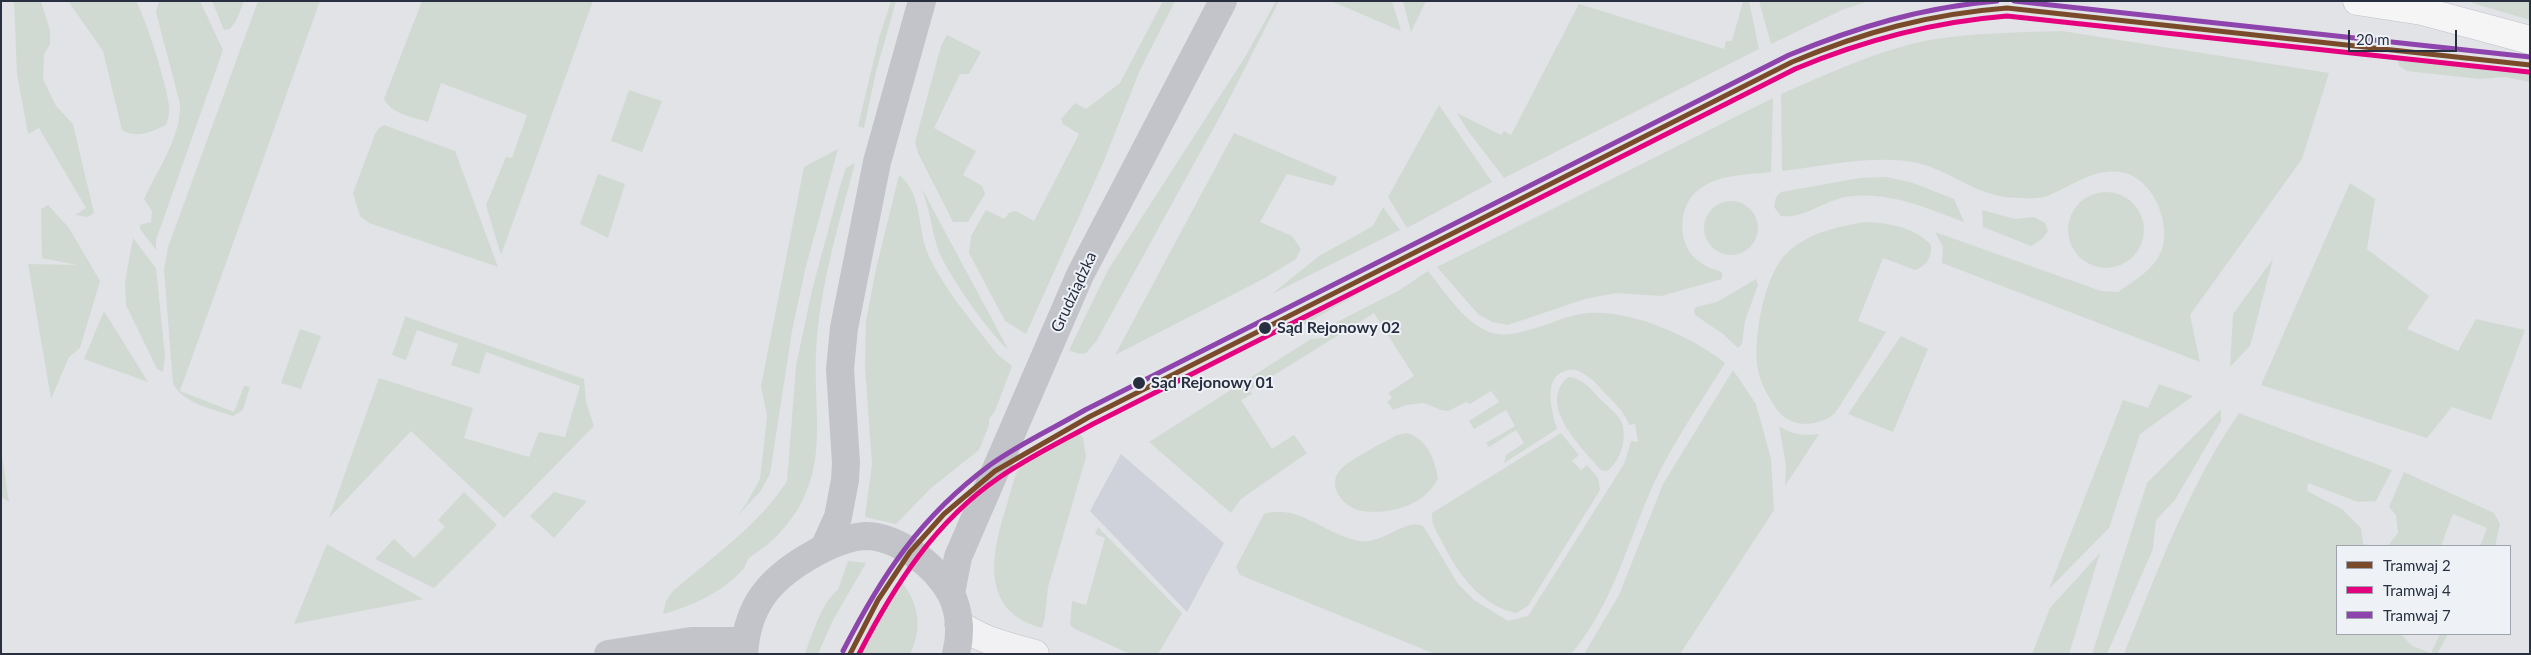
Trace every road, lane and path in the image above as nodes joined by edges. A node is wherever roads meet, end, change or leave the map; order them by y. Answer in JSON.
{"nodes":[{"id":1,"x":922,"y":1,"type":"edge"},
{"id":2,"x":1223,"y":1,"type":"edge"},
{"id":3,"x":2357,"y":1,"type":"edge"},
{"id":4,"x":2428,"y":6,"type":"edge"},
{"id":5,"x":2530,"y":40,"type":"edge"},
{"id":6,"x":824,"y":548,"type":"junction"},
{"id":7,"x":950,"y":593,"type":"junction"},
{"id":8,"x":959,"y":624,"type":"junction"},
{"id":9,"x":744,"y":647,"type":"edge"},
{"id":10,"x":608,"y":654,"type":"edge"},
{"id":11,"x":956,"y":654,"type":"edge"},
{"id":12,"x":1035,"y":654,"type":"edge"}],
"edges":[{"from":1,"to":6,"type":"main road"},
{"from":2,"to":7,"type":"main road","name":"Grudziądzka"},
{"from":3,"to":4,"type":"main road"},
{"from":4,"to":5,"type":"main road"},
{"from":6,"to":7,"type":"main road"},
{"from":6,"to":9,"type":"main road"},
{"from":7,"to":8,"type":"main road"},
{"from":8,"to":11,"type":"main road"},
{"from":8,"to":12,"type":"street"},
{"from":9,"to":10,"type":"main road"}]}
